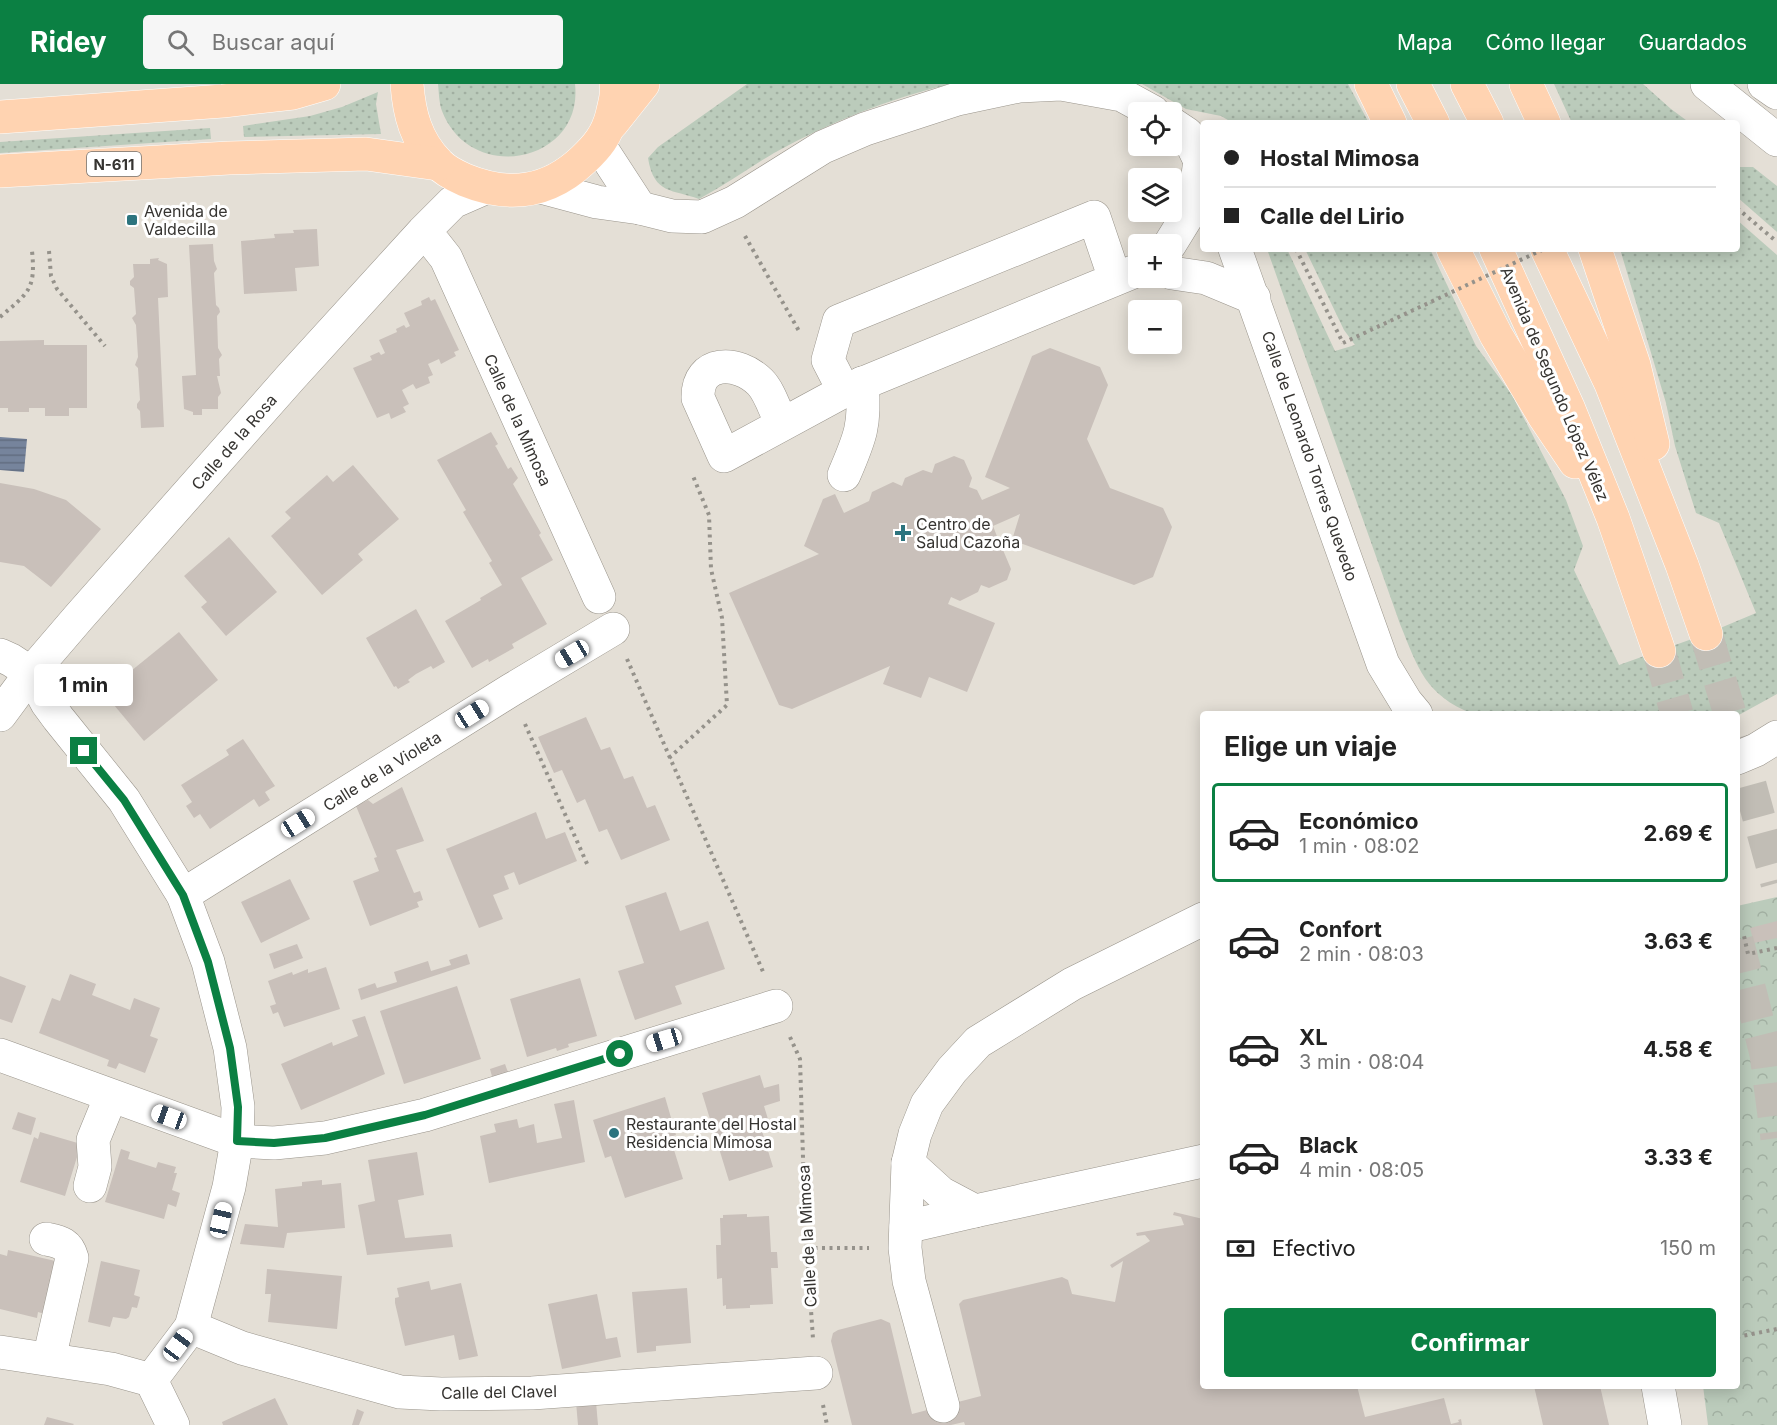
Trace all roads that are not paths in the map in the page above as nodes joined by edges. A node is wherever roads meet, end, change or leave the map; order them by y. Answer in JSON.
{"nodes":[{"id":1,"x":324,"y":84,"type":"edge"},
{"id":2,"x":406,"y":84,"type":"edge"},
{"id":3,"x":616,"y":84,"type":"edge"},
{"id":4,"x":643,"y":84,"type":"edge"},
{"id":5,"x":1371,"y":84,"type":"edge"},
{"id":6,"x":1413,"y":84,"type":"edge"},
{"id":7,"x":1467,"y":84,"type":"edge"},
{"id":8,"x":1526,"y":84,"type":"edge"},
{"id":9,"x":1707,"y":84,"type":"edge"},
{"id":10,"x":1764,"y":84,"type":"edge"},
{"id":11,"x":1777,"y":93,"type":"edge"},
{"id":12,"x":1135,"y":102,"type":"edge"},
{"id":13,"x":0,"y":117,"type":"edge"},
{"id":14,"x":1389,"y":120,"type":"edge"},
{"id":15,"x":1431,"y":120,"type":"edge"},
{"id":16,"x":1485,"y":120,"type":"edge"},
{"id":17,"x":1543,"y":120,"type":"edge"},
{"id":18,"x":1182,"y":131,"type":"edge"},
{"id":19,"x":604,"y":136,"type":"junction"},
{"id":20,"x":1777,"y":140,"type":"edge"},
{"id":21,"x":1200,"y":159,"type":"edge"},
{"id":22,"x":438,"y":164,"type":"junction"},
{"id":23,"x":0,"y":171,"type":"edge"},
{"id":24,"x":1200,"y":174,"type":"edge"},
{"id":25,"x":541,"y":187,"type":"junction"},
{"id":26,"x":485,"y":188,"type":"junction"},
{"id":27,"x":640,"y":208,"type":"junction"},
{"id":28,"x":1182,"y":234,"type":"edge"},
{"id":29,"x":1200,"y":234,"type":"edge"},
{"id":30,"x":435,"y":244,"type":"dead end"},
{"id":31,"x":1182,"y":249,"type":"edge"},
{"id":32,"x":1215,"y":252,"type":"edge"},
{"id":33,"x":1236,"y":252,"type":"edge"},
{"id":34,"x":1454,"y":252,"type":"edge"},
{"id":35,"x":1497,"y":252,"type":"edge"},
{"id":36,"x":1547,"y":252,"type":"edge"},
{"id":37,"x":1596,"y":252,"type":"edge"},
{"id":38,"x":1182,"y":258,"type":"edge"},
{"id":39,"x":1182,"y":265,"type":"edge"},
{"id":40,"x":1127,"y":275,"type":"edge"},
{"id":41,"x":1254,"y":298,"type":"junction"},
{"id":42,"x":853,"y":387,"type":"junction"},
{"id":43,"x":782,"y":424,"type":"junction"},
{"id":44,"x":844,"y":475,"type":"dead end"},
{"id":45,"x":1613,"y":518,"type":"junction"},
{"id":46,"x":1682,"y":566,"type":"junction"},
{"id":47,"x":598,"y":597,"type":"dead end"},
{"id":48,"x":613,"y":629,"type":"dead end"},
{"id":49,"x":1706,"y":634,"type":"tunnel mouth"},
{"id":50,"x":1659,"y":651,"type":"tunnel mouth"},
{"id":51,"x":0,"y":655,"type":"edge"},
{"id":52,"x":1383,"y":664,"type":"junction"},
{"id":53,"x":31,"y":673,"type":"junction"},
{"id":54,"x":1383,"y":711,"type":"edge"},
{"id":55,"x":1414,"y":711,"type":"edge"},
{"id":56,"x":0,"y":715,"type":"edge"},
{"id":57,"x":1777,"y":737,"type":"edge"},
{"id":58,"x":1740,"y":757,"type":"edge"},
{"id":59,"x":183,"y":895,"type":"junction"},
{"id":60,"x":1200,"y":920,"type":"edge"},
{"id":61,"x":772,"y":995,"type":"road end"},
{"id":62,"x":0,"y":1055,"type":"edge"},
{"id":63,"x":111,"y":1096,"type":"junction"},
{"id":64,"x":237,"y":1141,"type":"junction"},
{"id":65,"x":1200,"y":1162,"type":"edge"},
{"id":66,"x":908,"y":1163,"type":"junction"},
{"id":67,"x":90,"y":1186,"type":"dead end"},
{"id":68,"x":975,"y":1211,"type":"junction"},
{"id":69,"x":906,"y":1227,"type":"junction"},
{"id":70,"x":46,"y":1239,"type":"dead end"},
{"id":71,"x":191,"y":1327,"type":"junction"},
{"id":72,"x":0,"y":1352,"type":"edge"},
{"id":73,"x":49,"y":1359,"type":"junction"},
{"id":74,"x":816,"y":1373,"type":"road end"},
{"id":75,"x":151,"y":1380,"type":"junction"},
{"id":76,"x":1659,"y":1389,"type":"edge"},
{"id":77,"x":943,"y":1406,"type":"dead end"},
{"id":78,"x":173,"y":1425,"type":"edge"},
{"id":79,"x":1665,"y":1425,"type":"edge"}],
"edges":[{"from":1,"to":13,"type":"main road"},
{"from":2,"to":22,"type":"main road"},
{"from":3,"to":19,"type":"main road"},
{"from":4,"to":19,"type":"main road"},
{"from":5,"to":14,"type":"main road"},
{"from":6,"to":15,"type":"main road"},
{"from":7,"to":16,"type":"main road"},
{"from":8,"to":17,"type":"main road"},
{"from":9,"to":20,"type":"street"},
{"from":10,"to":11,"type":"street"},
{"from":12,"to":27,"type":"street"},
{"from":18,"to":21,"type":"street"},
{"from":19,"to":25,"type":"main road"},
{"from":19,"to":27,"type":"street"},
{"from":22,"to":23,"type":"main road","number":"N-611"},
{"from":22,"to":26,"type":"main road"},
{"from":24,"to":28,"type":"street"},
{"from":25,"to":26,"type":"main road"},
{"from":25,"to":27,"type":"street"},
{"from":26,"to":53,"type":"street","name":"Calle de la Rosa"},
{"from":29,"to":31,"type":"street"},
{"from":30,"to":47,"type":"street","name":"Calle de la Mimosa"},
{"from":32,"to":38,"type":"street"},
{"from":33,"to":41,"type":"street","name":"Calle de Leonardo Torres Quevedo"},
{"from":34,"to":45,"type":"main road","name":"Avenida de Segundo López Vélez"},
{"from":35,"to":45,"type":"main road","name":"Avenida de Segundo López Vélez"},
{"from":36,"to":46,"type":"main road"},
{"from":37,"to":46,"type":"main road"},
{"from":39,"to":41,"type":"street"},
{"from":40,"to":42,"type":"street"},
{"from":40,"to":42,"type":"street"},
{"from":41,"to":52,"type":"street","name":"Calle de Leonardo Torres Quevedo"},
{"from":42,"to":43,"type":"street"},
{"from":42,"to":44,"type":"street"},
{"from":43,"to":43,"type":"street"},
{"from":45,"to":50,"type":"main road","name":"Avenida de Segundo López Vélez"},
{"from":46,"to":49,"type":"main road"},
{"from":48,"to":59,"type":"street","name":"Calle de la Violeta"},
{"from":51,"to":53,"type":"street"},
{"from":52,"to":54,"type":"street","name":"Calle de Leonardo Torres Quevedo"},
{"from":52,"to":55,"type":"street","name":"Calle de Leonardo Torres Quevedo"},
{"from":53,"to":56,"type":"street","name":"Calle de la Rosa"},
{"from":53,"to":59,"type":"street"},
{"from":57,"to":58,"type":"street"},
{"from":59,"to":64,"type":"street"},
{"from":60,"to":66,"type":"street"},
{"from":61,"to":64,"type":"street"},
{"from":62,"to":63,"type":"street"},
{"from":63,"to":64,"type":"street"},
{"from":63,"to":67,"type":"street"},
{"from":64,"to":71,"type":"street"},
{"from":65,"to":68,"type":"street"},
{"from":66,"to":68,"type":"street"},
{"from":66,"to":69,"type":"street"},
{"from":68,"to":69,"type":"street"},
{"from":69,"to":77,"type":"street"},
{"from":70,"to":73,"type":"street"},
{"from":71,"to":74,"type":"street","name":"Calle del Clavel"},
{"from":71,"to":75,"type":"street"},
{"from":72,"to":73,"type":"street"},
{"from":73,"to":75,"type":"street"},
{"from":75,"to":78,"type":"street"},
{"from":76,"to":79,"type":"street"}]}
